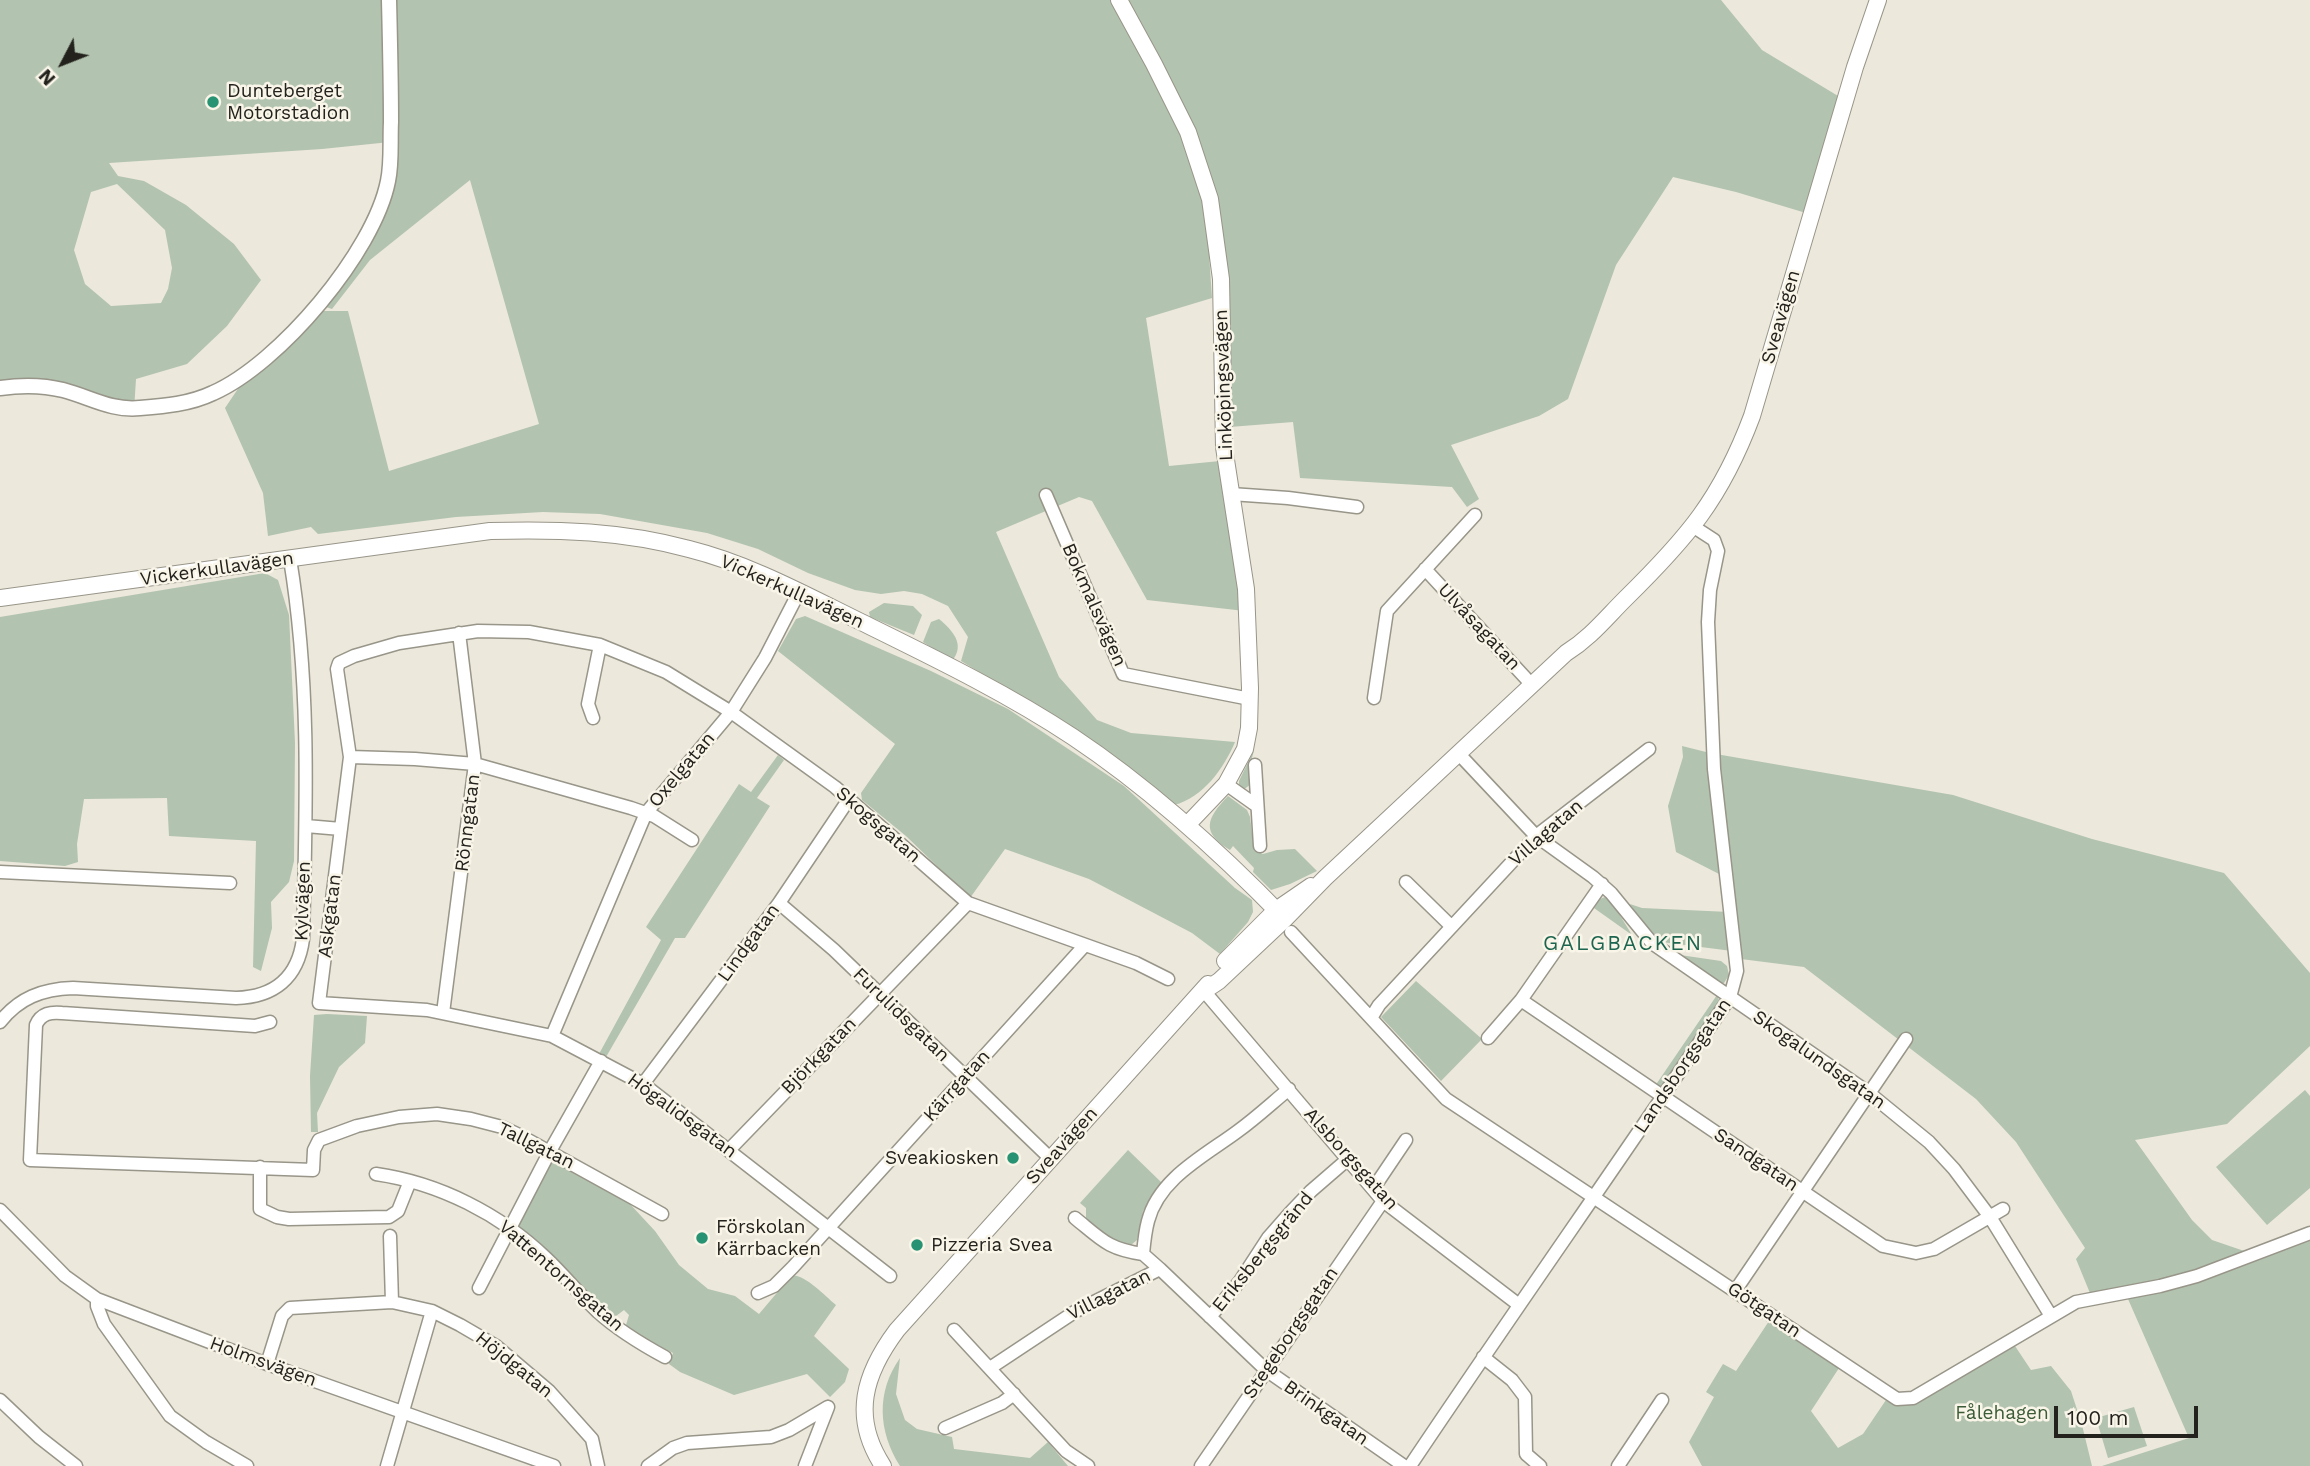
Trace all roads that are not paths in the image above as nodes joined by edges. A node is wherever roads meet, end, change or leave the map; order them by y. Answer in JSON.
{"nodes":[{"id":1,"x":388,"y":0,"type":"edge"},
{"id":2,"x":1119,"y":0,"type":"edge"},
{"id":3,"x":1878,"y":0,"type":"edge"},
{"id":4,"x":0,"y":388,"type":"edge"},
{"id":5,"x":1046,"y":495,"type":"dead end"},
{"id":6,"x":1231,"y":495,"type":"junction"},
{"id":7,"x":1357,"y":507,"type":"dead end"},
{"id":8,"x":1475,"y":515,"type":"dead end"},
{"id":9,"x":1694,"y":527,"type":"junction"},
{"id":10,"x":290,"y":559,"type":"junction"},
{"id":11,"x":1425,"y":569,"type":"junction"},
{"id":12,"x":799,"y":592,"type":"junction"},
{"id":13,"x":0,"y":598,"type":"edge"},
{"id":14,"x":460,"y":633,"type":"junction"},
{"id":15,"x":600,"y":645,"type":"junction"},
{"id":16,"x":338,"y":663,"type":"joint"},
{"id":17,"x":1532,"y":685,"type":"junction"},
{"id":18,"x":1374,"y":698,"type":"dead end"},
{"id":19,"x":1250,"y":699,"type":"junction"},
{"id":20,"x":731,"y":712,"type":"junction"},
{"id":21,"x":593,"y":718,"type":"dead end"},
{"id":22,"x":1649,"y":749,"type":"dead end"},
{"id":23,"x":1458,"y":753,"type":"junction"},
{"id":24,"x":350,"y":757,"type":"junction"},
{"id":25,"x":475,"y":764,"type":"junction"},
{"id":26,"x":1255,"y":765,"type":"dead end"},
{"id":27,"x":1226,"y":784,"type":"junction"},
{"id":28,"x":849,"y":799,"type":"junction"},
{"id":29,"x":1257,"y":806,"type":"junction"},
{"id":30,"x":646,"y":813,"type":"junction"},
{"id":31,"x":1187,"y":825,"type":"junction"},
{"id":32,"x":306,"y":826,"type":"junction"},
{"id":33,"x":341,"y":829,"type":"junction"},
{"id":34,"x":1536,"y":836,"type":"junction"},
{"id":35,"x":692,"y":840,"type":"dead end"},
{"id":36,"x":1260,"y":846,"type":"dead end"},
{"id":37,"x":0,"y":872,"type":"edge"},
{"id":38,"x":1406,"y":882,"type":"dead end"},
{"id":39,"x":230,"y":883,"type":"dead end"},
{"id":40,"x":1602,"y":884,"type":"junction"},
{"id":41,"x":779,"y":903,"type":"junction"},
{"id":42,"x":968,"y":903,"type":"junction"},
{"id":43,"x":1284,"y":920,"type":"junction"},
{"id":44,"x":1451,"y":926,"type":"junction"},
{"id":45,"x":1085,"y":945,"type":"junction"},
{"id":46,"x":1168,"y":979,"type":"dead end"},
{"id":47,"x":1204,"y":991,"type":"junction"},
{"id":48,"x":145,"y":992,"type":"junction"},
{"id":49,"x":879,"y":994,"type":"junction"},
{"id":50,"x":1730,"y":997,"type":"junction"},
{"id":51,"x":1521,"y":1000,"type":"junction"},
{"id":52,"x":319,"y":1003,"type":"joint"},
{"id":53,"x":443,"y":1013,"type":"junction"},
{"id":54,"x":144,"y":1018,"type":"junction"},
{"id":55,"x":1371,"y":1018,"type":"junction"},
{"id":56,"x":0,"y":1022,"type":"edge"},
{"id":57,"x":270,"y":1022,"type":"dead end"},
{"id":58,"x":552,"y":1036,"type":"junction"},
{"id":59,"x":1488,"y":1038,"type":"dead end"},
{"id":60,"x":1906,"y":1039,"type":"dead end"},
{"id":61,"x":601,"y":1061,"type":"junction"},
{"id":62,"x":965,"y":1077,"type":"junction"},
{"id":63,"x":643,"y":1084,"type":"junction"},
{"id":64,"x":1289,"y":1089,"type":"junction"},
{"id":65,"x":1869,"y":1093,"type":"junction"},
{"id":66,"x":1663,"y":1097,"type":"junction"},
{"id":67,"x":1406,"y":1140,"type":"dead end"},
{"id":68,"x":729,"y":1150,"type":"junction"},
{"id":69,"x":550,"y":1152,"type":"junction"},
{"id":70,"x":1051,"y":1159,"type":"junction"},
{"id":71,"x":1348,"y":1159,"type":"junction"},
{"id":72,"x":260,"y":1167,"type":"junction"},
{"id":73,"x":376,"y":1174,"type":"dead end"},
{"id":74,"x":410,"y":1181,"type":"junction"},
{"id":75,"x":1373,"y":1189,"type":"junction"},
{"id":76,"x":1802,"y":1191,"type":"junction"},
{"id":77,"x":1595,"y":1197,"type":"junction"},
{"id":78,"x":1383,"y":1201,"type":"junction"},
{"id":79,"x":2003,"y":1209,"type":"dead end"},
{"id":80,"x":0,"y":1210,"type":"edge"},
{"id":81,"x":662,"y":1214,"type":"dead end"},
{"id":82,"x":1990,"y":1217,"type":"junction"},
{"id":83,"x":1075,"y":1218,"type":"dead end"},
{"id":84,"x":829,"y":1227,"type":"junction"},
{"id":85,"x":510,"y":1228,"type":"junction"},
{"id":86,"x":2310,"y":1233,"type":"edge"},
{"id":87,"x":390,"y":1236,"type":"dead end"},
{"id":88,"x":1143,"y":1254,"type":"junction"},
{"id":89,"x":1160,"y":1269,"type":"junction"},
{"id":90,"x":891,"y":1276,"type":"dead end"},
{"id":91,"x":479,"y":1289,"type":"dead end"},
{"id":92,"x":1735,"y":1290,"type":"junction"},
{"id":93,"x":758,"y":1293,"type":"dead end"},
{"id":94,"x":97,"y":1299,"type":"junction"},
{"id":95,"x":392,"y":1302,"type":"junction"},
{"id":96,"x":923,"y":1303,"type":"junction"},
{"id":97,"x":1519,"y":1305,"type":"junction"},
{"id":98,"x":432,"y":1311,"type":"junction"},
{"id":99,"x":2051,"y":1316,"type":"junction"},
{"id":100,"x":1210,"y":1317,"type":"junction"},
{"id":101,"x":954,"y":1330,"type":"dead end"},
{"id":102,"x":665,"y":1357,"type":"dead end"},
{"id":103,"x":1483,"y":1357,"type":"junction"},
{"id":104,"x":267,"y":1364,"type":"junction"},
{"id":105,"x":990,"y":1368,"type":"junction"},
{"id":106,"x":1266,"y":1370,"type":"junction"},
{"id":107,"x":1014,"y":1394,"type":"junction"},
{"id":108,"x":0,"y":1400,"type":"edge"},
{"id":109,"x":1662,"y":1400,"type":"dead end"},
{"id":110,"x":403,"y":1413,"type":"junction"},
{"id":111,"x":945,"y":1428,"type":"dead end"},
{"id":112,"x":1084,"y":1464,"type":"edge"},
{"id":113,"x":76,"y":1466,"type":"edge"},
{"id":114,"x":247,"y":1466,"type":"edge"},
{"id":115,"x":387,"y":1466,"type":"edge"},
{"id":116,"x":554,"y":1466,"type":"edge"},
{"id":117,"x":598,"y":1466,"type":"edge"},
{"id":118,"x":648,"y":1466,"type":"edge"},
{"id":119,"x":805,"y":1466,"type":"edge"},
{"id":120,"x":883,"y":1466,"type":"edge"},
{"id":121,"x":892,"y":1466,"type":"edge"},
{"id":122,"x":1201,"y":1466,"type":"edge"},
{"id":123,"x":1404,"y":1466,"type":"edge"},
{"id":124,"x":1410,"y":1466,"type":"edge"},
{"id":125,"x":1541,"y":1466,"type":"edge"},
{"id":126,"x":1618,"y":1466,"type":"edge"}],
"edges":[{"from":1,"to":4,"type":"street"},
{"from":2,"to":6,"type":"main road","name":"Linköpingsvägen"},
{"from":3,"to":9,"type":"main road","name":"Sveavägen"},
{"from":5,"to":19,"type":"street","name":"Bokmalsvägen"},
{"from":6,"to":7,"type":"street"},
{"from":6,"to":19,"type":"main road","name":"Linköpingsvägen"},
{"from":8,"to":11,"type":"street"},
{"from":9,"to":17,"type":"main road","name":"Sveavägen"},
{"from":9,"to":50,"type":"street","name":"Landsborgsgatan"},
{"from":10,"to":12,"type":"main road","name":"Vickerkullavägen"},
{"from":10,"to":13,"type":"main road","name":"Vickerkullavägen"},
{"from":10,"to":32,"type":"street","name":"Kylvägen"},
{"from":11,"to":17,"type":"street","name":"Ulvåsagatan"},
{"from":11,"to":18,"type":"street"},
{"from":12,"to":20,"type":"street","name":"Oxelgatan"},
{"from":12,"to":31,"type":"main road","name":"Vickerkullavägen"},
{"from":14,"to":15,"type":"street","name":"Skogsgatan"},
{"from":14,"to":16,"type":"street","name":"Skogsgatan"},
{"from":14,"to":25,"type":"street","name":"Rönngatan"},
{"from":15,"to":20,"type":"street","name":"Skogsgatan"},
{"from":15,"to":21,"type":"street"},
{"from":16,"to":24,"type":"street","name":"Askgatan"},
{"from":17,"to":23,"type":"main road","name":"Sveavägen"},
{"from":19,"to":27,"type":"main road","name":"Linköpingsvägen"},
{"from":20,"to":28,"type":"street","name":"Skogsgatan"},
{"from":20,"to":30,"type":"street","name":"Oxelgatan"},
{"from":22,"to":34,"type":"street","name":"Villagatan"},
{"from":23,"to":34,"type":"street","name":"Skogalundsgatan"},
{"from":23,"to":43,"type":"main road","name":"Sveavägen"},
{"from":24,"to":25,"type":"street"},
{"from":24,"to":33,"type":"street","name":"Askgatan"},
{"from":25,"to":30,"type":"street"},
{"from":25,"to":53,"type":"street","name":"Rönngatan"},
{"from":26,"to":29,"type":"street"},
{"from":27,"to":29,"type":"street"},
{"from":27,"to":31,"type":"main road","name":"Linköpingsvägen"},
{"from":28,"to":41,"type":"street","name":"Lindgatan"},
{"from":28,"to":42,"type":"street","name":"Skogsgatan"},
{"from":29,"to":36,"type":"street"},
{"from":30,"to":35,"type":"street"},
{"from":30,"to":58,"type":"street","name":"Oxelgatan"},
{"from":31,"to":43,"type":"main road","name":"Vickerkullavägen"},
{"from":32,"to":33,"type":"street"},
{"from":32,"to":48,"type":"street","name":"Kylvägen"},
{"from":33,"to":52,"type":"street","name":"Askgatan"},
{"from":34,"to":40,"type":"street","name":"Skogalundsgatan"},
{"from":34,"to":44,"type":"street","name":"Villagatan"},
{"from":37,"to":39,"type":"street"},
{"from":38,"to":44,"type":"street"},
{"from":40,"to":50,"type":"street","name":"Skogalundsgatan"},
{"from":40,"to":51,"type":"street"},
{"from":41,"to":49,"type":"street","name":"Furulidsgatan"},
{"from":41,"to":63,"type":"street","name":"Lindgatan"},
{"from":42,"to":45,"type":"street","name":"Skogsgatan"},
{"from":42,"to":49,"type":"street","name":"Björkgatan"},
{"from":43,"to":47,"type":"main road","name":"Sveavägen"},
{"from":43,"to":55,"type":"street","name":"Götgatan"},
{"from":44,"to":55,"type":"street","name":"Villagatan"},
{"from":45,"to":46,"type":"street","name":"Skogsgatan"},
{"from":45,"to":62,"type":"street","name":"Kärrgatan"},
{"from":47,"to":64,"type":"street","name":"Alsborgsgatan"},
{"from":47,"to":70,"type":"main road","name":"Sveavägen"},
{"from":48,"to":54,"type":"street"},
{"from":48,"to":56,"type":"street","name":"Kylvägen"},
{"from":49,"to":62,"type":"street","name":"Furulidsgatan"},
{"from":49,"to":68,"type":"street","name":"Björkgatan"},
{"from":50,"to":65,"type":"street","name":"Skogalundsgatan"},
{"from":50,"to":66,"type":"street","name":"Landsborgsgatan"},
{"from":51,"to":59,"type":"street"},
{"from":51,"to":66,"type":"street","name":"Sandgatan"},
{"from":52,"to":53,"type":"street","name":"Högalidsgatan"},
{"from":53,"to":58,"type":"street","name":"Högalidsgatan"},
{"from":54,"to":57,"type":"street"},
{"from":54,"to":72,"type":"street"},
{"from":55,"to":77,"type":"street","name":"Götgatan"},
{"from":58,"to":61,"type":"street","name":"Högalidsgatan"},
{"from":60,"to":65,"type":"street"},
{"from":61,"to":63,"type":"street","name":"Högalidsgatan"},
{"from":61,"to":69,"type":"street"},
{"from":62,"to":70,"type":"street","name":"Furulidsgatan"},
{"from":62,"to":84,"type":"street","name":"Kärrgatan"},
{"from":63,"to":68,"type":"street","name":"Högalidsgatan"},
{"from":64,"to":71,"type":"street","name":"Alsborgsgatan"},
{"from":64,"to":88,"type":"street","name":"Villagatan"},
{"from":65,"to":76,"type":"street"},
{"from":65,"to":82,"type":"street","name":"Skogalundsgatan"},
{"from":66,"to":76,"type":"street","name":"Sandgatan"},
{"from":66,"to":77,"type":"street","name":"Landsborgsgatan"},
{"from":67,"to":75,"type":"street"},
{"from":68,"to":84,"type":"street","name":"Högalidsgatan"},
{"from":69,"to":72,"type":"street","name":"Tallgatan"},
{"from":69,"to":81,"type":"street","name":"Tallgatan"},
{"from":69,"to":85,"type":"street"},
{"from":70,"to":96,"type":"main road","name":"Sveavägen"},
{"from":71,"to":75,"type":"street","name":"Alsborgsgatan"},
{"from":71,"to":100,"type":"street","name":"Eriksbergsgränd"},
{"from":72,"to":74,"type":"street"},
{"from":73,"to":74,"type":"street","name":"Vattentornsgatan"},
{"from":74,"to":85,"type":"street","name":"Vattentornsgatan"},
{"from":75,"to":78,"type":"street","name":"Alsborgsgatan"},
{"from":76,"to":82,"type":"street","name":"Sandgatan"},
{"from":76,"to":92,"type":"street"},
{"from":77,"to":92,"type":"street","name":"Götgatan"},
{"from":77,"to":97,"type":"street","name":"Landsborgsgatan"},
{"from":78,"to":97,"type":"street","name":"Alsborgsgatan"},
{"from":78,"to":106,"type":"street","name":"Stegeborgsgatan"},
{"from":79,"to":82,"type":"street","name":"Sandgatan"},
{"from":80,"to":94,"type":"street","name":"Holmsvägen"},
{"from":82,"to":99,"type":"street","name":"Skogalundsgatan"},
{"from":83,"to":88,"type":"street"},
{"from":84,"to":90,"type":"street","name":"Högalidsgatan"},
{"from":84,"to":93,"type":"street","name":"Kärrgatan"},
{"from":85,"to":91,"type":"street"},
{"from":85,"to":102,"type":"street","name":"Vattentornsgatan"},
{"from":86,"to":99,"type":"street","name":"Götgatan"},
{"from":87,"to":95,"type":"street"},
{"from":88,"to":89,"type":"street","name":"Villagatan"},
{"from":89,"to":100,"type":"street","name":"Brinkgatan"},
{"from":89,"to":105,"type":"street","name":"Villagatan"},
{"from":92,"to":99,"type":"street","name":"Götgatan"},
{"from":94,"to":104,"type":"street","name":"Holmsvägen"},
{"from":94,"to":114,"type":"street"},
{"from":95,"to":98,"type":"street","name":"Höjdgatan"},
{"from":95,"to":104,"type":"street","name":"Höjdgatan"},
{"from":96,"to":120,"type":"main road","name":"Sveavägen"},
{"from":96,"to":121,"type":"main road","name":"Sveavägen"},
{"from":97,"to":103,"type":"street","name":"Landsborgsgatan"},
{"from":98,"to":110,"type":"street"},
{"from":98,"to":117,"type":"street","name":"Höjdgatan"},
{"from":100,"to":106,"type":"street","name":"Brinkgatan"},
{"from":101,"to":105,"type":"street"},
{"from":103,"to":124,"type":"street","name":"Landsborgsgatan"},
{"from":103,"to":125,"type":"street"},
{"from":104,"to":110,"type":"street","name":"Holmsvägen"},
{"from":105,"to":107,"type":"street"},
{"from":106,"to":122,"type":"street","name":"Stegeborgsgatan"},
{"from":106,"to":123,"type":"street","name":"Brinkgatan"},
{"from":107,"to":111,"type":"street"},
{"from":107,"to":112,"type":"street"},
{"from":108,"to":113,"type":"street"},
{"from":109,"to":126,"type":"street"},
{"from":110,"to":115,"type":"street"},
{"from":110,"to":116,"type":"street","name":"Holmsvägen"},
{"from":118,"to":119,"type":"street"}]}
